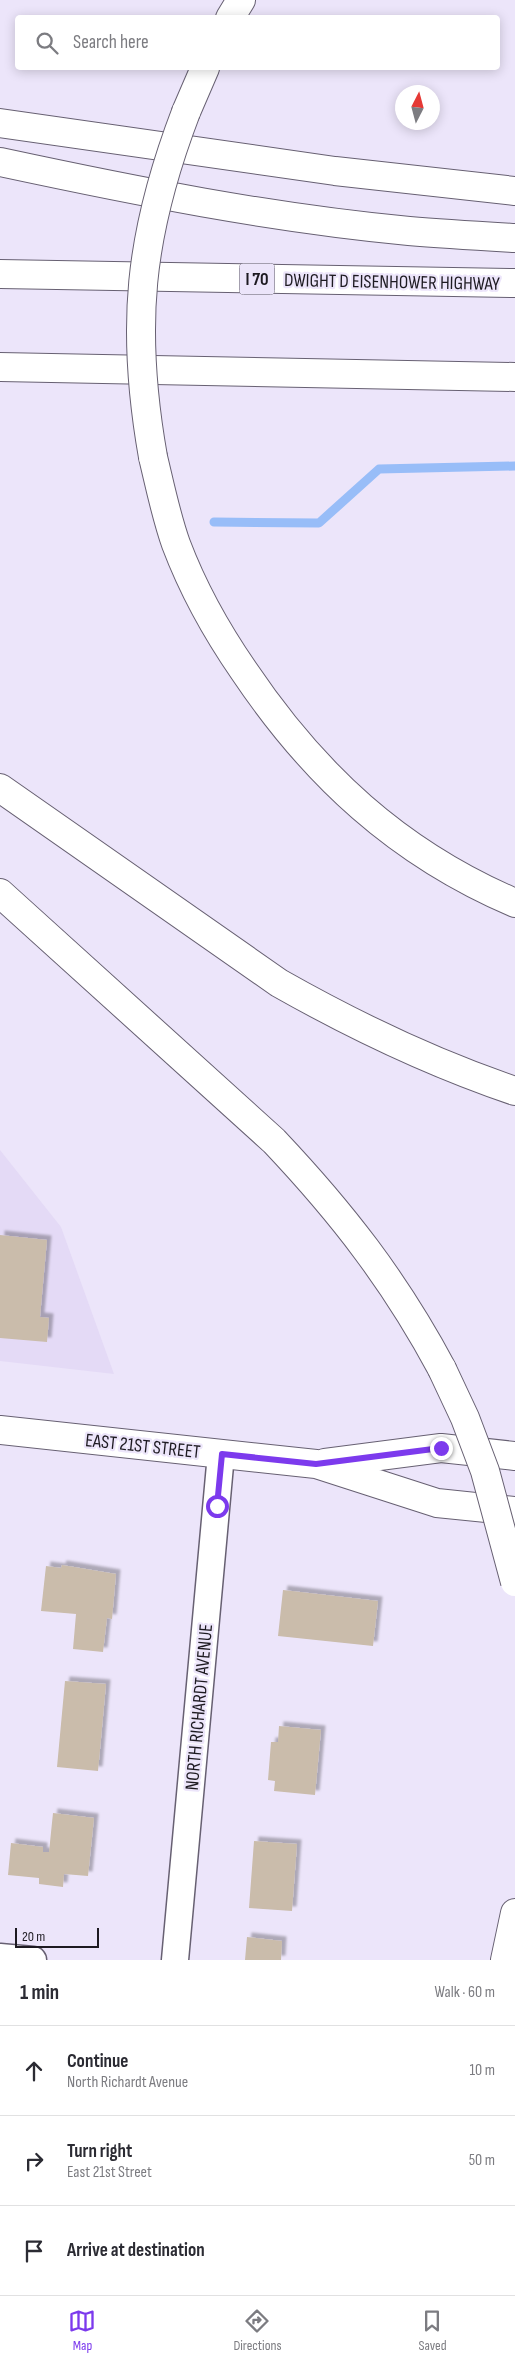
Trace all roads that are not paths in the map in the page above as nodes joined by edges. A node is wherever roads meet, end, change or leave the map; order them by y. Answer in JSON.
{"nodes":[{"id":1,"x":242,"y":0,"type":"edge"},
{"id":2,"x":232,"y":15,"type":"edge"},
{"id":3,"x":204,"y":70,"type":"edge"},
{"id":4,"x":0,"y":123,"type":"edge"},
{"id":5,"x":0,"y":162,"type":"edge"},
{"id":6,"x":515,"y":191,"type":"edge"},
{"id":7,"x":515,"y":238,"type":"edge"},
{"id":8,"x":0,"y":274,"type":"edge"},
{"id":9,"x":515,"y":283,"type":"edge"},
{"id":10,"x":0,"y":367,"type":"edge"},
{"id":11,"x":68,"y":369,"type":"junction"},
{"id":12,"x":0,"y":374,"type":"edge"},
{"id":13,"x":515,"y":377,"type":"edge"},
{"id":14,"x":0,"y":788,"type":"edge"},
{"id":15,"x":0,"y":893,"type":"edge"},
{"id":16,"x":515,"y":903,"type":"edge"},
{"id":17,"x":515,"y":1092,"type":"edge"},
{"id":18,"x":0,"y":1430,"type":"edge"},
{"id":19,"x":222,"y":1454,"type":"junction"},
{"id":20,"x":515,"y":1456,"type":"edge"},
{"id":21,"x":316,"y":1464,"type":"junction"},
{"id":22,"x":515,"y":1511,"type":"edge"},
{"id":23,"x":515,"y":1582,"type":"edge"},
{"id":24,"x":515,"y":1913,"type":"edge"},
{"id":25,"x":0,"y":1957,"type":"edge"},
{"id":26,"x":33,"y":1960,"type":"edge"},
{"id":27,"x":175,"y":1960,"type":"edge"},
{"id":28,"x":505,"y":1960,"type":"edge"}],
"edges":[{"from":1,"to":2,"type":"main road"},
{"from":3,"to":16,"type":"main road","bridge":true},
{"from":4,"to":6,"type":"main road"},
{"from":5,"to":7,"type":"main road"},
{"from":8,"to":9,"type":"main road","name":"DWIGHT D EISENHOWER HIGHWAY","number":"I 70"},
{"from":10,"to":11,"type":"main road"},
{"from":11,"to":12,"type":"main road"},
{"from":11,"to":13,"type":"main road"},
{"from":14,"to":17,"type":"main road"},
{"from":15,"to":23,"type":"main road","bridge":true},
{"from":18,"to":19,"type":"main road","name":"EAST 21ST STREET"},
{"from":19,"to":21,"type":"main road","name":"EAST 21ST STREET"},
{"from":19,"to":27,"type":"street","name":"NORTH RICHARDT AVENUE"},
{"from":20,"to":21,"type":"main road","name":"EAST 21ST STREET"},
{"from":21,"to":22,"type":"main road","name":"EAST 21ST STREET"},
{"from":24,"to":28,"type":"main road"},
{"from":25,"to":26,"type":"street"}]}
